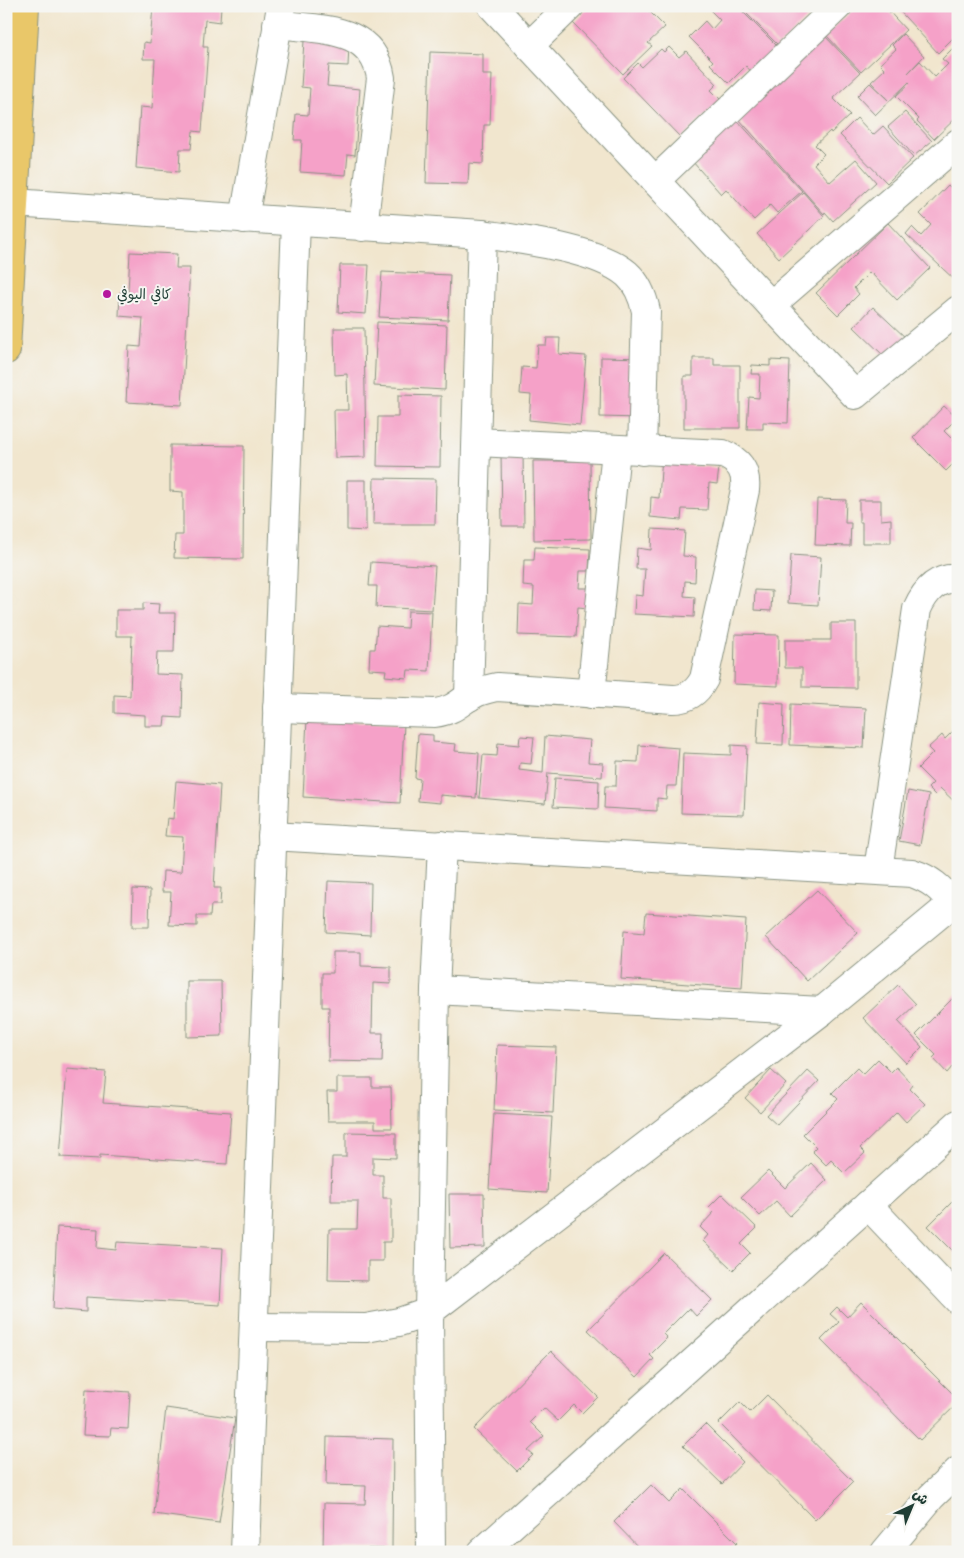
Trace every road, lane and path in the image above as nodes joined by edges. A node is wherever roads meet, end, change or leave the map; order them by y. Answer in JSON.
{"nodes":[{"id":1,"x":492,"y":6,"type":"edge"},
{"id":2,"x":570,"y":6,"type":"edge"},
{"id":3,"x":838,"y":6,"type":"edge"},
{"id":4,"x":18,"y":12,"type":"edge"},
{"id":5,"x":279,"y":15,"type":"edge"},
{"id":6,"x":529,"y":46,"type":"junction"},
{"id":7,"x":958,"y":143,"type":"edge"},
{"id":8,"x":655,"y":181,"type":"junction"},
{"id":9,"x":13,"y":203,"type":"junction"},
{"id":10,"x":244,"y":219,"type":"junction"},
{"id":11,"x":296,"y":222,"type":"junction"},
{"id":12,"x":363,"y":227,"type":"junction"},
{"id":13,"x":482,"y":234,"type":"junction"},
{"id":14,"x":771,"y":305,"type":"junction"},
{"id":15,"x":958,"y":310,"type":"edge"},
{"id":16,"x":6,"y":350,"type":"edge"},
{"id":17,"x":477,"y":442,"type":"junction"},
{"id":18,"x":629,"y":450,"type":"junction"},
{"id":19,"x":958,"y":579,"type":"edge"},
{"id":20,"x":591,"y":694,"type":"junction"},
{"id":21,"x":469,"y":697,"type":"junction"},
{"id":22,"x":277,"y":708,"type":"junction"},
{"id":23,"x":272,"y":836,"type":"junction"},
{"id":24,"x":442,"y":845,"type":"junction"},
{"id":25,"x":878,"y":870,"type":"junction"},
{"id":26,"x":955,"y":901,"type":"edge"},
{"id":27,"x":435,"y":990,"type":"junction"},
{"id":28,"x":822,"y":1010,"type":"junction"},
{"id":29,"x":958,"y":1124,"type":"edge"},
{"id":30,"x":868,"y":1205,"type":"junction"},
{"id":31,"x":958,"y":1300,"type":"edge"},
{"id":32,"x":428,"y":1312,"type":"junction"},
{"id":33,"x":254,"y":1327,"type":"junction"},
{"id":34,"x":958,"y":1471,"type":"edge"},
{"id":35,"x":245,"y":1552,"type":"edge"},
{"id":36,"x":431,"y":1552,"type":"edge"},
{"id":37,"x":482,"y":1552,"type":"edge"},
{"id":38,"x":885,"y":1552,"type":"edge"}],
"edges":[{"from":1,"to":6,"type":"street"},
{"from":2,"to":6,"type":"street"},
{"from":3,"to":8,"type":"street"},
{"from":4,"to":9,"type":"main road"},
{"from":5,"to":10,"type":"street"},
{"from":5,"to":12,"type":"street"},
{"from":6,"to":8,"type":"street"},
{"from":7,"to":14,"type":"street"},
{"from":8,"to":14,"type":"street"},
{"from":9,"to":10,"type":"street"},
{"from":9,"to":16,"type":"main road"},
{"from":10,"to":11,"type":"street"},
{"from":11,"to":12,"type":"street"},
{"from":11,"to":22,"type":"street"},
{"from":12,"to":13,"type":"street"},
{"from":13,"to":17,"type":"street"},
{"from":13,"to":18,"type":"street"},
{"from":14,"to":15,"type":"street"},
{"from":17,"to":18,"type":"street"},
{"from":17,"to":21,"type":"street"},
{"from":18,"to":20,"type":"street"},
{"from":18,"to":20,"type":"street"},
{"from":19,"to":25,"type":"street"},
{"from":20,"to":21,"type":"street"},
{"from":21,"to":22,"type":"street"},
{"from":22,"to":23,"type":"street"},
{"from":23,"to":24,"type":"street"},
{"from":23,"to":33,"type":"street"},
{"from":24,"to":25,"type":"street"},
{"from":24,"to":27,"type":"street"},
{"from":25,"to":26,"type":"street"},
{"from":26,"to":28,"type":"street"},
{"from":27,"to":28,"type":"street"},
{"from":27,"to":32,"type":"street"},
{"from":28,"to":32,"type":"street"},
{"from":29,"to":30,"type":"street"},
{"from":30,"to":31,"type":"street"},
{"from":30,"to":37,"type":"street"},
{"from":32,"to":33,"type":"street"},
{"from":32,"to":36,"type":"street"},
{"from":33,"to":35,"type":"street"},
{"from":34,"to":38,"type":"street"}]}
